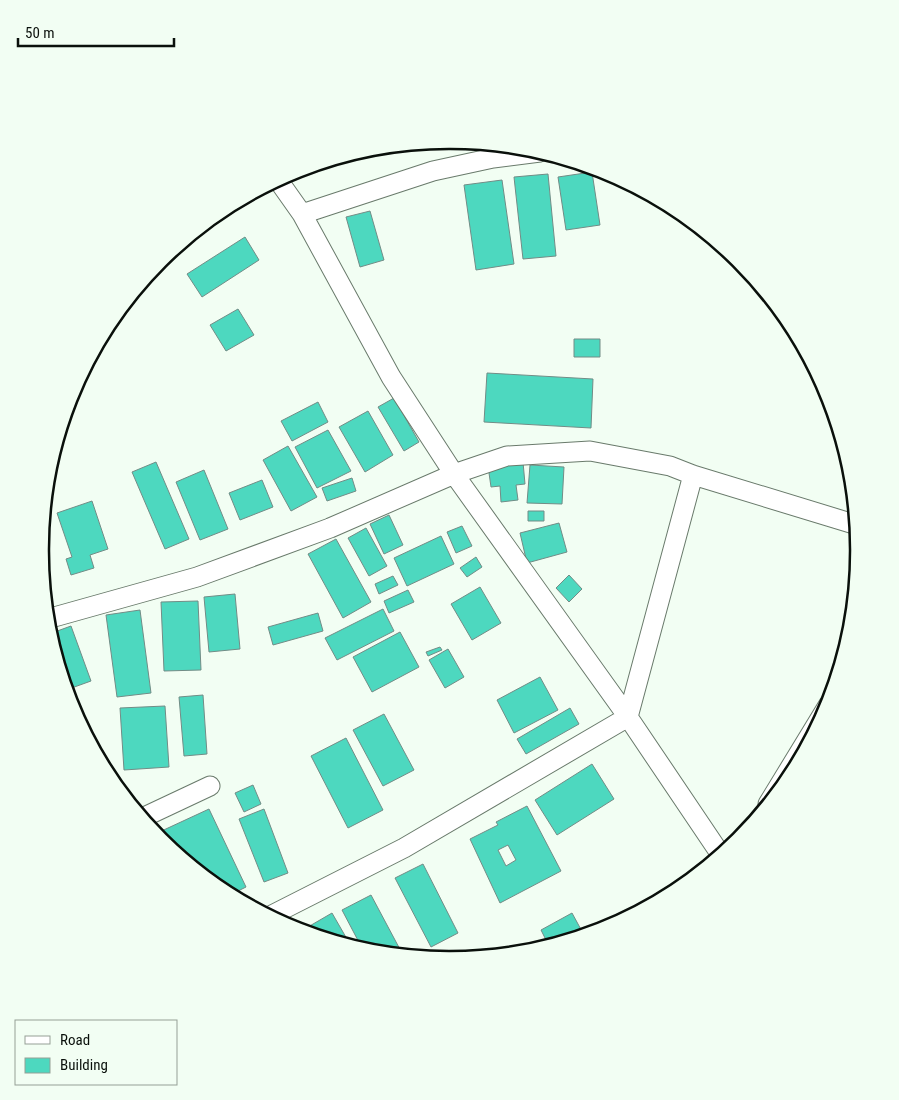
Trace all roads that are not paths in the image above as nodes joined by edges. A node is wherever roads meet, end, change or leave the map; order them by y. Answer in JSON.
{"nodes":[{"id":1,"x":516,"y":155,"type":"edge"},
{"id":2,"x":282,"y":186,"type":"edge"},
{"id":3,"x":302,"y":214,"type":"junction"},
{"id":4,"x":454,"y":474,"type":"junction"},
{"id":5,"x":693,"y":475,"type":"junction"},
{"id":6,"x":849,"y":523,"type":"edge"},
{"id":7,"x":54,"y":617,"type":"edge"},
{"id":8,"x":628,"y":718,"type":"junction"},
{"id":9,"x":210,"y":786,"type":"dead end"},
{"id":10,"x":149,"y":815,"type":"edge"},
{"id":11,"x":717,"y":849,"type":"edge"},
{"id":12,"x":278,"y":912,"type":"edge"}],
"edges":[{"from":1,"to":3,"type":"street"},
{"from":2,"to":3,"type":"street"},
{"from":3,"to":4,"type":"street"},
{"from":4,"to":5,"type":"street"},
{"from":4,"to":7,"type":"street"},
{"from":4,"to":8,"type":"street"},
{"from":5,"to":6,"type":"street"},
{"from":5,"to":8,"type":"street"},
{"from":8,"to":11,"type":"street"},
{"from":8,"to":12,"type":"street"},
{"from":9,"to":10,"type":"street"}]}
